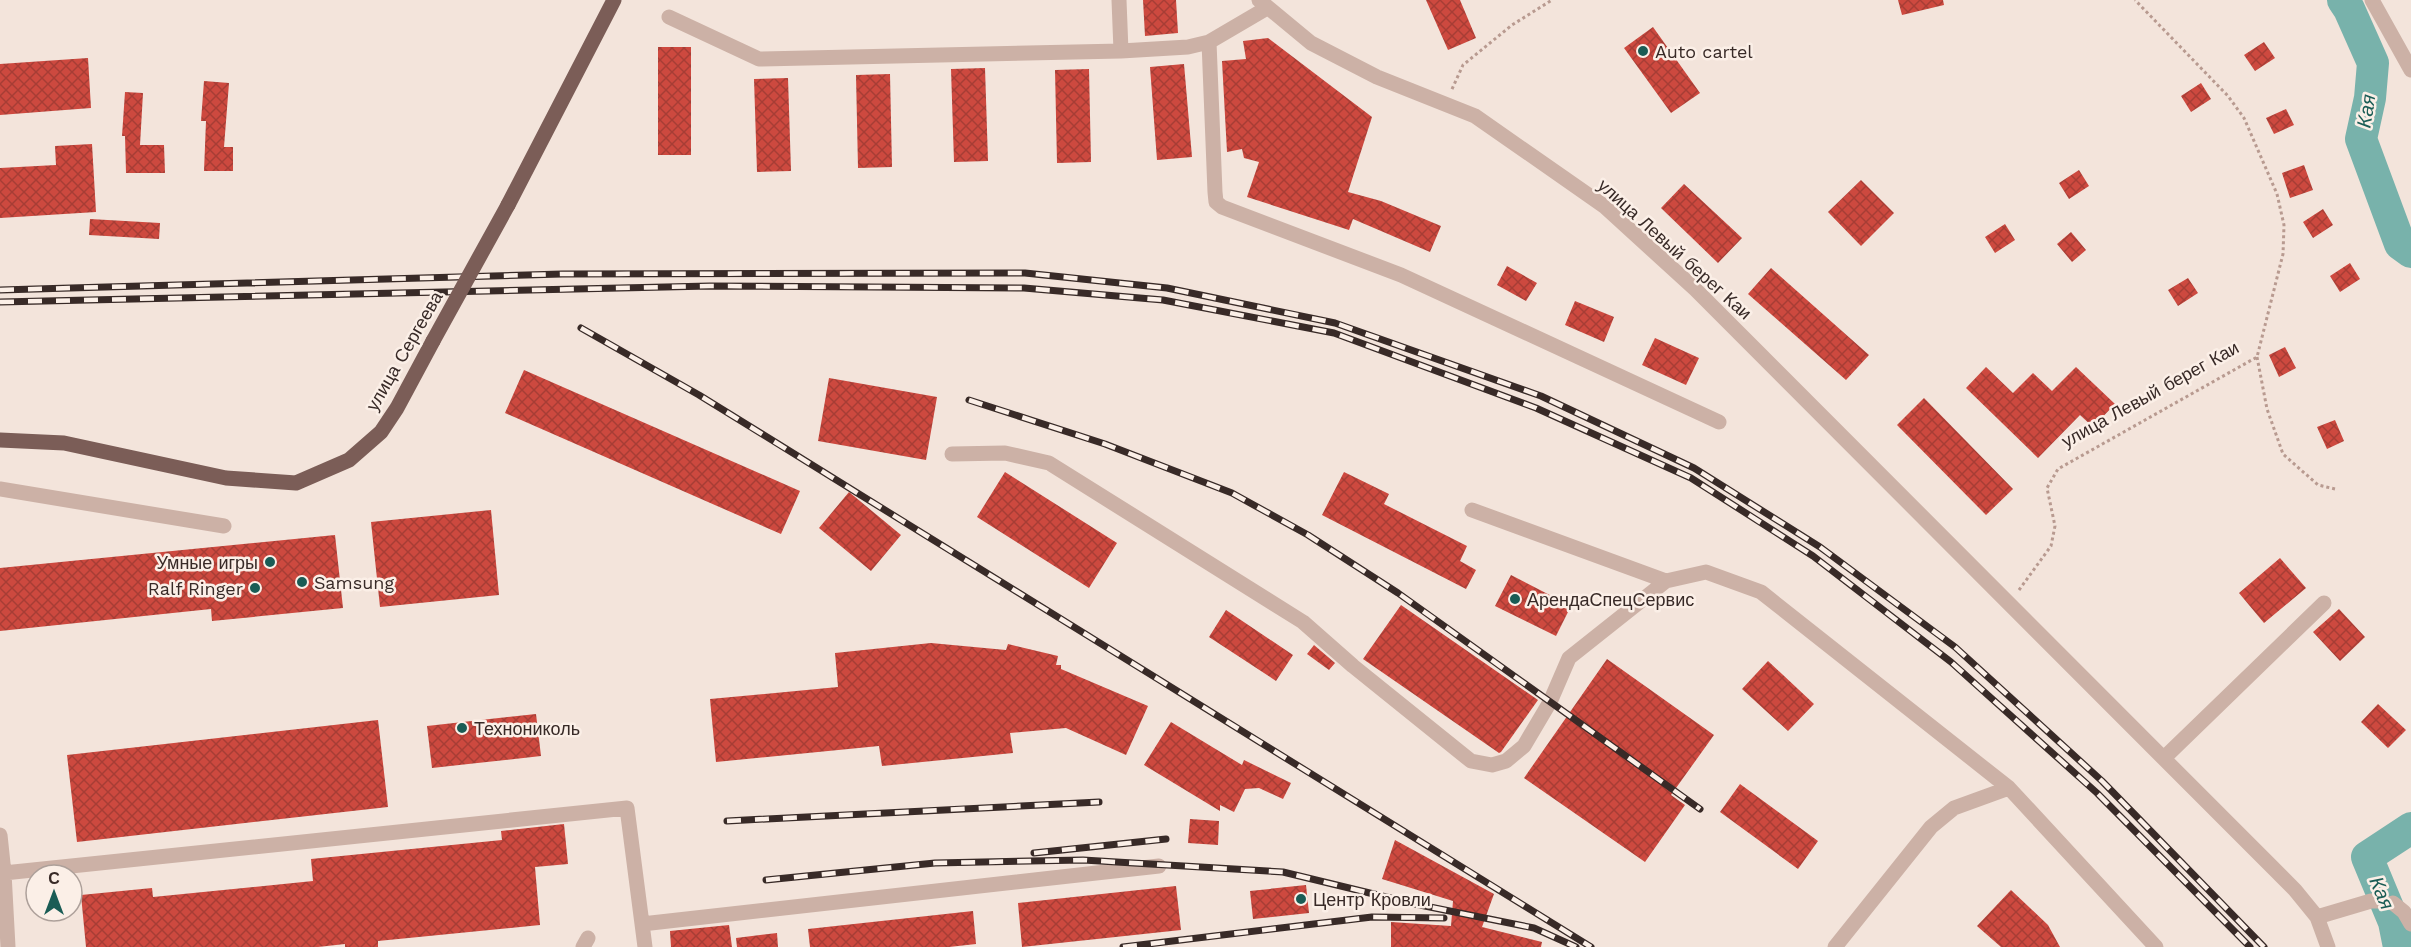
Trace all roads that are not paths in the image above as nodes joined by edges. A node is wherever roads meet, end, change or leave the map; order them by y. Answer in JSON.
{"nodes":[{"id":1,"x":614,"y":0,"type":"edge"},
{"id":2,"x":1119,"y":0,"type":"edge"},
{"id":3,"x":2372,"y":0,"type":"edge"},
{"id":4,"x":1263,"y":4,"type":"edge"},
{"id":5,"x":669,"y":17,"type":"dead end"},
{"id":6,"x":1209,"y":42,"type":"junction"},
{"id":7,"x":1121,"y":51,"type":"junction"},
{"id":8,"x":2411,"y":70,"type":"edge"},
{"id":9,"x":1719,"y":422,"type":"dead end"},
{"id":10,"x":0,"y":440,"type":"edge"},
{"id":11,"x":952,"y":454,"type":"dead end"},
{"id":12,"x":0,"y":489,"type":"edge"},
{"id":13,"x":1472,"y":510,"type":"dead end"},
{"id":14,"x":224,"y":526,"type":"dead end"},
{"id":15,"x":1666,"y":581,"type":"junction"},
{"id":16,"x":2324,"y":603,"type":"dead end"},
{"id":17,"x":2164,"y":758,"type":"junction"},
{"id":18,"x":2009,"y":788,"type":"junction"},
{"id":19,"x":0,"y":835,"type":"edge"},
{"id":20,"x":1160,"y":866,"type":"dead end"},
{"id":21,"x":4,"y":873,"type":"junction"},
{"id":22,"x":2392,"y":908,"type":"edge"},
{"id":23,"x":2317,"y":917,"type":"junction"},
{"id":24,"x":642,"y":924,"type":"junction"},
{"id":25,"x":8,"y":947,"type":"edge"},
{"id":26,"x":645,"y":947,"type":"edge"},
{"id":27,"x":1835,"y":947,"type":"edge"},
{"id":28,"x":2156,"y":947,"type":"edge"},
{"id":29,"x":2328,"y":947,"type":"edge"}],
"edges":[{"from":1,"to":10,"type":"main road","name":"улица Сергеева","bridge":true},
{"from":2,"to":7,"type":"street"},
{"from":3,"to":8,"type":"street"},
{"from":4,"to":6,"type":"street"},
{"from":4,"to":17,"type":"street","name":"улица Левый берег Каи"},
{"from":5,"to":7,"type":"street"},
{"from":6,"to":7,"type":"street"},
{"from":6,"to":9,"type":"street"},
{"from":11,"to":15,"type":"street"},
{"from":12,"to":14,"type":"street"},
{"from":13,"to":15,"type":"street"},
{"from":15,"to":18,"type":"street"},
{"from":16,"to":17,"type":"street"},
{"from":17,"to":23,"type":"street","name":"улица Левый берег Каи"},
{"from":18,"to":27,"type":"street"},
{"from":18,"to":28,"type":"street"},
{"from":19,"to":21,"type":"street"},
{"from":20,"to":24,"type":"street"},
{"from":21,"to":24,"type":"street"},
{"from":21,"to":25,"type":"street"},
{"from":22,"to":23,"type":"street"},
{"from":23,"to":29,"type":"street","name":"улица Левый берег Каи"},
{"from":24,"to":26,"type":"street"}]}
